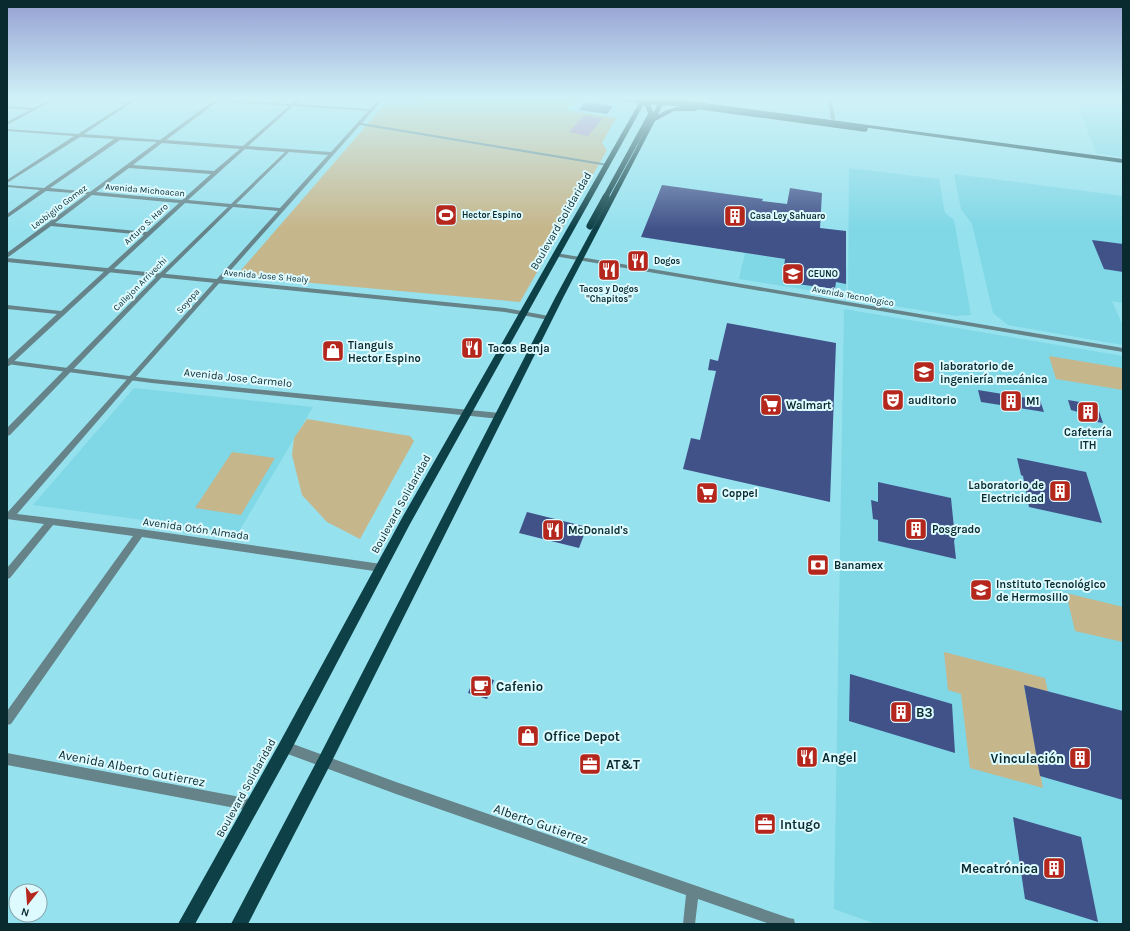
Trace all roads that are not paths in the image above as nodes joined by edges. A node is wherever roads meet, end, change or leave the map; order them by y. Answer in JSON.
{"nodes":[{"id":1,"x":67,"y":142,"type":"edge"},
{"id":2,"x":114,"y":142,"type":"edge"},
{"id":3,"x":159,"y":142,"type":"edge"},
{"id":4,"x":181,"y":142,"type":"edge"},
{"id":5,"x":249,"y":142,"type":"edge"},
{"id":6,"x":343,"y":142,"type":"edge"},
{"id":7,"x":471,"y":142,"type":"edge"},
{"id":8,"x":620,"y":142,"type":"edge"},
{"id":9,"x":636,"y":142,"type":"edge"},
{"id":10,"x":642,"y":142,"type":"edge"},
{"id":11,"x":935,"y":142,"type":"edge"},
{"id":12,"x":960,"y":142,"type":"edge"},
{"id":13,"x":979,"y":142,"type":"edge"},
{"id":14,"x":999,"y":142,"type":"edge"},
{"id":15,"x":939,"y":143,"type":"dead end"},
{"id":16,"x":244,"y":147,"type":"junction"},
{"id":17,"x":288,"y":151,"type":"junction"},
{"id":18,"x":1005,"y":152,"type":"dead end"},
{"id":19,"x":1055,"y":152,"type":"junction"},
{"id":20,"x":333,"y":154,"type":"junction"},
{"id":21,"x":1036,"y":154,"type":"junction"},
{"id":22,"x":1123,"y":161,"type":"edge"},
{"id":23,"x":608,"y":165,"type":"junction"},
{"id":24,"x":127,"y":166,"type":"junction"},
{"id":25,"x":1123,"y":167,"type":"edge"},
{"id":26,"x":215,"y":174,"type":"junction"},
{"id":27,"x":7,"y":182,"type":"edge"},
{"id":28,"x":7,"y":186,"type":"edge"},
{"id":29,"x":45,"y":190,"type":"junction"},
{"id":30,"x":91,"y":193,"type":"junction"},
{"id":31,"x":184,"y":201,"type":"junction"},
{"id":32,"x":234,"y":205,"type":"junction"},
{"id":33,"x":282,"y":210,"type":"junction"},
{"id":34,"x":7,"y":216,"type":"edge"},
{"id":35,"x":49,"y":224,"type":"junction"},
{"id":36,"x":149,"y":234,"type":"junction"},
{"id":37,"x":589,"y":242,"type":"junction"},
{"id":38,"x":556,"y":255,"type":"junction"},
{"id":39,"x":7,"y":256,"type":"edge"},
{"id":40,"x":580,"y":259,"type":"junction"},
{"id":41,"x":7,"y":260,"type":"edge"},
{"id":42,"x":109,"y":271,"type":"junction"},
{"id":43,"x":160,"y":276,"type":"junction"},
{"id":44,"x":218,"y":281,"type":"junction"},
{"id":45,"x":7,"y":307,"type":"edge"},
{"id":46,"x":63,"y":313,"type":"junction"},
{"id":47,"x":522,"y":313,"type":"junction"},
{"id":48,"x":549,"y":318,"type":"junction"},
{"id":49,"x":1123,"y":350,"type":"edge"},
{"id":50,"x":8,"y":363,"type":"edge"},
{"id":51,"x":70,"y":369,"type":"junction"},
{"id":52,"x":131,"y":378,"type":"junction"},
{"id":53,"x":467,"y":412,"type":"junction"},
{"id":54,"x":500,"y":416,"type":"junction"},
{"id":55,"x":7,"y":433,"type":"edge"},
{"id":56,"x":8,"y":516,"type":"edge"},
{"id":57,"x":51,"y":522,"type":"junction"},
{"id":58,"x":140,"y":533,"type":"junction"},
{"id":59,"x":381,"y":568,"type":"junction"},
{"id":60,"x":7,"y":575,"type":"edge"},
{"id":61,"x":7,"y":720,"type":"edge"},
{"id":62,"x":285,"y":747,"type":"junction"},
{"id":63,"x":7,"y":759,"type":"edge"},
{"id":64,"x":324,"y":762,"type":"junction"},
{"id":65,"x":251,"y":805,"type":"junction"},
{"id":66,"x":693,"y":891,"type":"junction"},
{"id":67,"x":786,"y":923,"type":"edge"},
{"id":68,"x":186,"y":924,"type":"edge"},
{"id":69,"x":239,"y":924,"type":"edge"},
{"id":70,"x":689,"y":924,"type":"edge"}],
"edges":[{"from":1,"to":27,"type":"street"},
{"from":2,"to":29,"type":"street"},
{"from":3,"to":24,"type":"street","name":"Leobigilo Gomez"},
{"from":4,"to":16,"type":"street"},
{"from":5,"to":16,"type":"street","name":"Arturo S. Haro"},
{"from":6,"to":20,"type":"street","name":"Soyopa"},
{"from":7,"to":23,"type":"street"},
{"from":8,"to":23,"type":"main road","name":"Boulevard Solidaridad"},
{"from":9,"to":37,"type":"main road","bridge":true},
{"from":10,"to":37,"type":"main road"},
{"from":11,"to":15,"type":"main road"},
{"from":12,"to":21,"type":"main road"},
{"from":13,"to":19,"type":"main road"},
{"from":14,"to":19,"type":"main road"},
{"from":16,"to":17,"type":"street"},
{"from":16,"to":26,"type":"street","name":"Arturo S. Haro"},
{"from":17,"to":20,"type":"street"},
{"from":17,"to":32,"type":"street","name":"Callejon Arrivechi"},
{"from":18,"to":21,"type":"main road"},
{"from":19,"to":22,"type":"main road"},
{"from":20,"to":33,"type":"street","name":"Soyopa"},
{"from":21,"to":25,"type":"main road"},
{"from":23,"to":38,"type":"main road","name":"Boulevard Solidaridad"},
{"from":24,"to":26,"type":"street"},
{"from":24,"to":30,"type":"street","name":"Leobigilo Gomez"},
{"from":26,"to":31,"type":"street","name":"Arturo S. Haro"},
{"from":28,"to":29,"type":"street","name":"Avenida Michoacan"},
{"from":29,"to":30,"type":"street","name":"Avenida Michoacan"},
{"from":29,"to":34,"type":"street"},
{"from":30,"to":31,"type":"street","name":"Avenida Michoacan"},
{"from":30,"to":35,"type":"street","name":"Leobigilo Gomez"},
{"from":31,"to":32,"type":"street","name":"Avenida Michoacan"},
{"from":31,"to":36,"type":"street","name":"Arturo S. Haro"},
{"from":32,"to":33,"type":"street","name":"Avenida Michoacan"},
{"from":32,"to":43,"type":"street","name":"Callejon Arrivechi"},
{"from":33,"to":44,"type":"street","name":"Soyopa"},
{"from":35,"to":36,"type":"street"},
{"from":35,"to":39,"type":"street","name":"Leobigilo Gomez"},
{"from":36,"to":42,"type":"street","name":"Arturo S. Haro"},
{"from":37,"to":40,"type":"main road"},
{"from":38,"to":40,"type":"street","name":"Avenida Tecnologico"},
{"from":38,"to":47,"type":"main road","name":"Boulevard Solidaridad"},
{"from":40,"to":48,"type":"main road"},
{"from":40,"to":49,"type":"street","name":"Avenida Tecnologico"},
{"from":41,"to":42,"type":"street","name":"Avenida Jose S Healy"},
{"from":42,"to":43,"type":"street","name":"Avenida Jose S Healy"},
{"from":42,"to":46,"type":"street","name":"Arturo S. Haro"},
{"from":43,"to":44,"type":"street","name":"Avenida Jose S Healy"},
{"from":43,"to":51,"type":"street","name":"Callejon Arrivechi"},
{"from":44,"to":47,"type":"street","name":"Avenida Jose S Healy"},
{"from":44,"to":52,"type":"street","name":"Soyopa"},
{"from":45,"to":46,"type":"street"},
{"from":46,"to":50,"type":"street","name":"Arturo S. Haro"},
{"from":47,"to":48,"type":"street","name":"Avenida Jose S Healy"},
{"from":47,"to":53,"type":"main road","name":"Boulevard Solidaridad"},
{"from":48,"to":54,"type":"main road"},
{"from":50,"to":51,"type":"street","name":"Avenida Jose Carmelo"},
{"from":51,"to":52,"type":"street","name":"Avenida Jose Carmelo"},
{"from":51,"to":55,"type":"street","name":"Callejon Arrivechi"},
{"from":52,"to":53,"type":"street","name":"Avenida Jose Carmelo"},
{"from":52,"to":56,"type":"street","name":"Soyopa"},
{"from":53,"to":54,"type":"street","name":"Avenida Jose Carmelo"},
{"from":53,"to":59,"type":"main road","name":"Boulevard Solidaridad"},
{"from":54,"to":64,"type":"main road"},
{"from":56,"to":57,"type":"street","name":"Avenida Otón Almada"},
{"from":57,"to":58,"type":"street","name":"Avenida Otón Almada"},
{"from":57,"to":60,"type":"street"},
{"from":58,"to":59,"type":"street","name":"Avenida Otón Almada"},
{"from":58,"to":61,"type":"street"},
{"from":59,"to":62,"type":"main road","name":"Boulevard Solidaridad"},
{"from":62,"to":64,"type":"street","name":"Alberto Gutierrez"},
{"from":62,"to":65,"type":"main road","name":"Boulevard Solidaridad"},
{"from":63,"to":65,"type":"street","name":"Avenida Alberto Gutierrez"},
{"from":64,"to":66,"type":"street","name":"Alberto Gutierrez"},
{"from":64,"to":69,"type":"main road"},
{"from":65,"to":68,"type":"main road","name":"Boulevard Solidaridad"},
{"from":66,"to":67,"type":"street","name":"Alberto Gutierrez"},
{"from":66,"to":70,"type":"street"}]}
